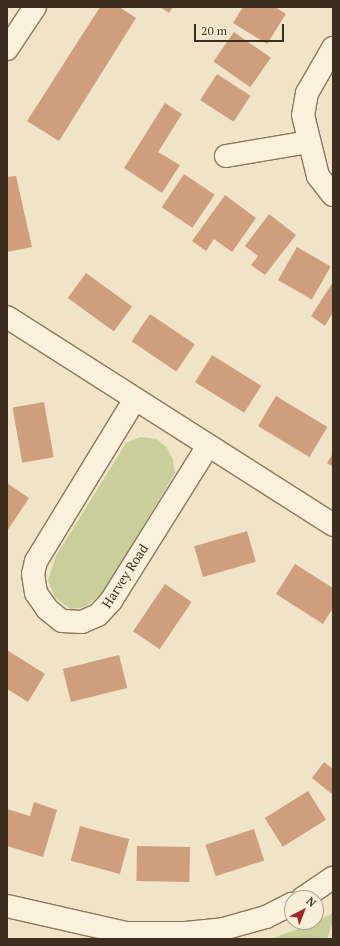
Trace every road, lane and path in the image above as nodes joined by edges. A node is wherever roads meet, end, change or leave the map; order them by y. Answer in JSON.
{"nodes":[{"id":1,"x":35,"y":7,"type":"edge"},
{"id":2,"x":333,"y":48,"type":"edge"},
{"id":3,"x":7,"y":49,"type":"edge"},
{"id":4,"x":309,"y":142,"type":"junction"},
{"id":5,"x":226,"y":156,"type":"dead end"},
{"id":6,"x":333,"y":195,"type":"edge"},
{"id":7,"x":7,"y":317,"type":"edge"},
{"id":8,"x":135,"y":399,"type":"junction"},
{"id":9,"x":208,"y":446,"type":"junction"},
{"id":10,"x":333,"y":525,"type":"edge"},
{"id":11,"x":333,"y":878,"type":"edge"},
{"id":12,"x":315,"y":890,"type":"edge"},
{"id":13,"x":7,"y":906,"type":"edge"},
{"id":14,"x":284,"y":908,"type":"edge"},
{"id":15,"x":128,"y":936,"type":"edge"}],
"edges":[{"from":1,"to":3,"type":"street"},
{"from":2,"to":4,"type":"street"},
{"from":4,"to":5,"type":"street"},
{"from":4,"to":6,"type":"street"},
{"from":7,"to":8,"type":"street"},
{"from":8,"to":9,"type":"street"},
{"from":8,"to":9,"type":"street","name":"Harvey Road"},
{"from":9,"to":10,"type":"street"},
{"from":11,"to":12,"type":"street"},
{"from":13,"to":15,"type":"street"},
{"from":14,"to":15,"type":"street"}]}
